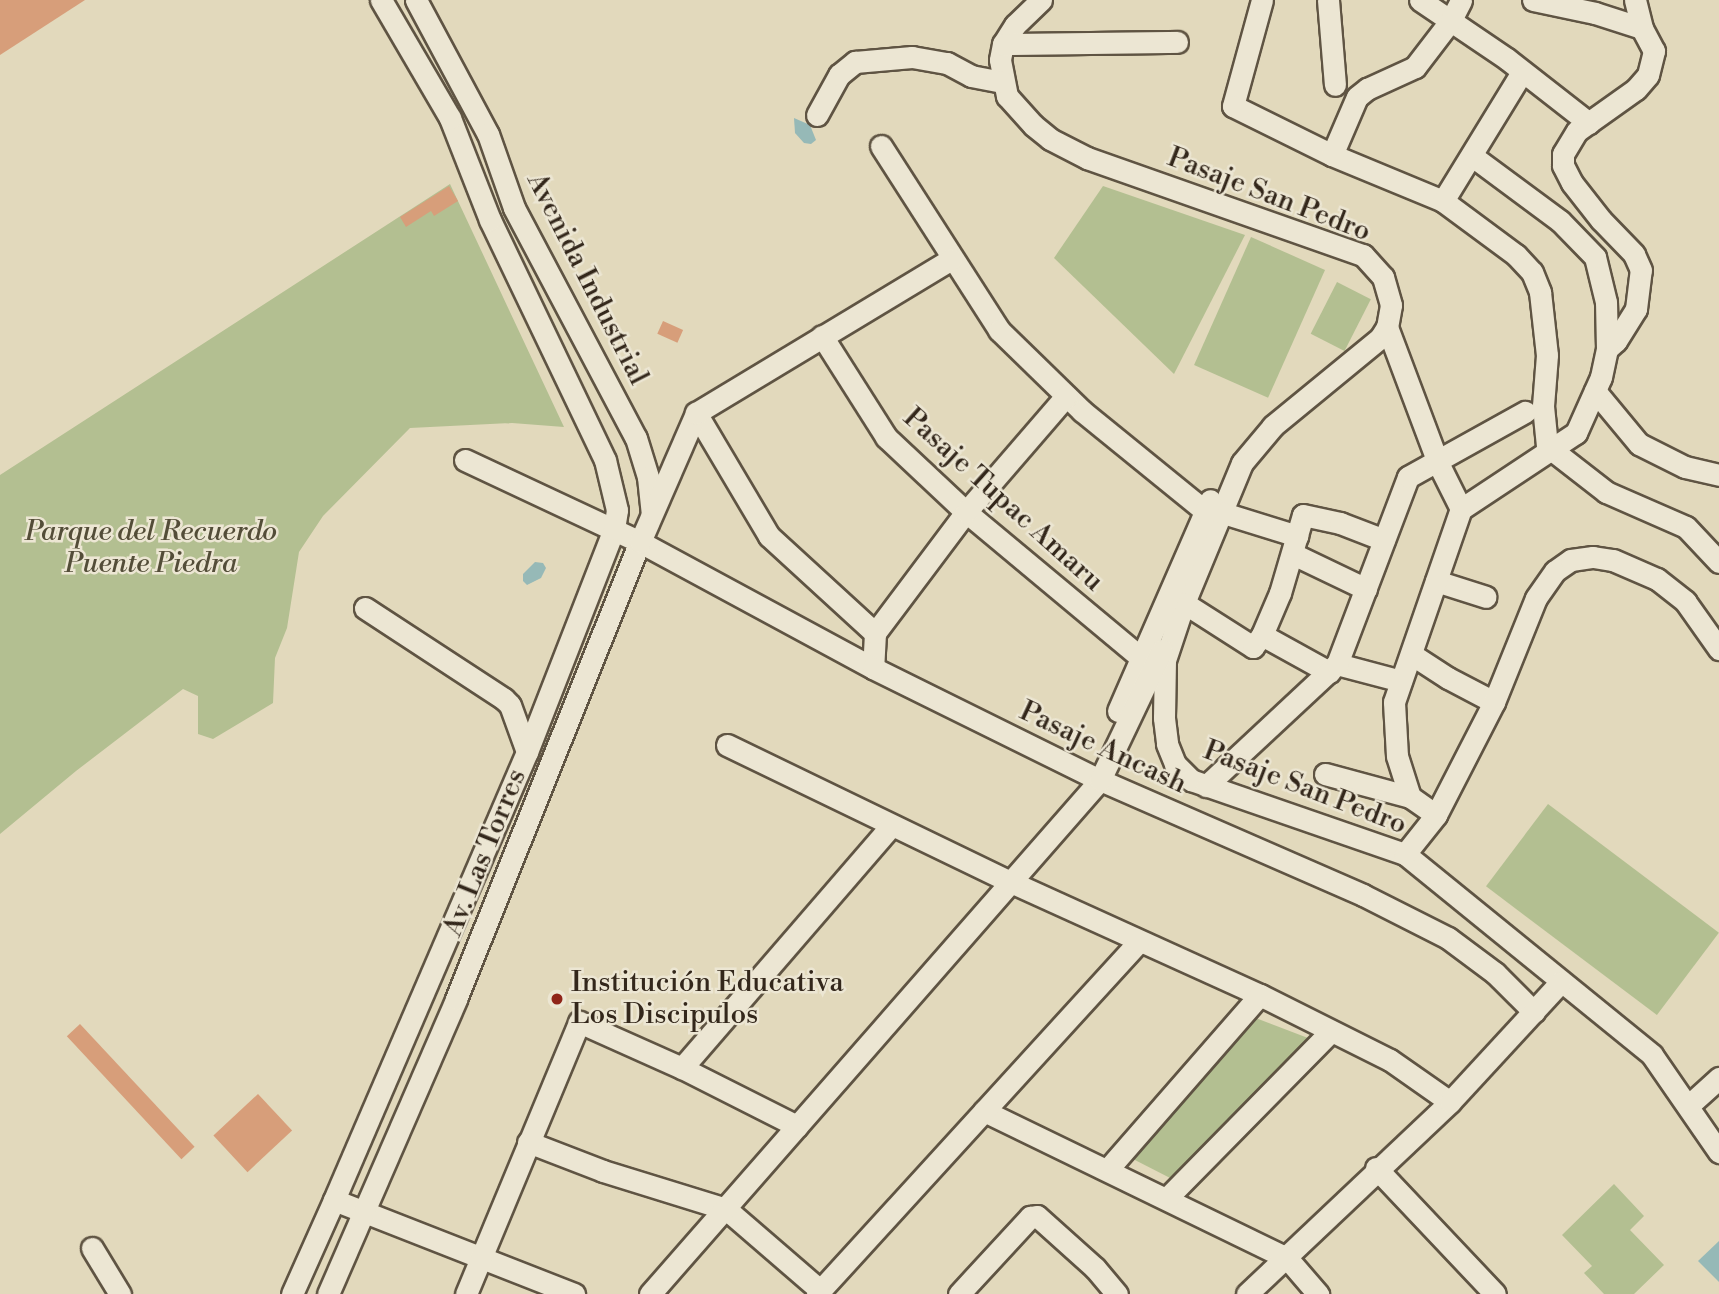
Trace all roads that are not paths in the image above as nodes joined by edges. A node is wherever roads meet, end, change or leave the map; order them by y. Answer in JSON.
{"nodes":[{"id":1,"x":382,"y":0,"type":"edge"},
{"id":2,"x":416,"y":0,"type":"edge"},
{"id":3,"x":1041,"y":0,"type":"edge"},
{"id":4,"x":1262,"y":0,"type":"edge"},
{"id":5,"x":1328,"y":0,"type":"edge"},
{"id":6,"x":1420,"y":0,"type":"edge"},
{"id":7,"x":1461,"y":0,"type":"edge"},
{"id":8,"x":1533,"y":0,"type":"edge"},
{"id":9,"x":1635,"y":0,"type":"edge"},
{"id":10,"x":1451,"y":20,"type":"junction"},
{"id":11,"x":1642,"y":28,"type":"junction"},
{"id":12,"x":1177,"y":42,"type":"dead end"},
{"id":13,"x":1003,"y":44,"type":"junction"},
{"id":14,"x":1522,"y":72,"type":"junction"},
{"id":15,"x":1003,"y":82,"type":"junction"},
{"id":16,"x":1335,"y":85,"type":"dead end"},
{"id":17,"x":817,"y":115,"type":"dead end"},
{"id":18,"x":1589,"y":123,"type":"junction"},
{"id":19,"x":881,"y":146,"type":"dead end"},
{"id":20,"x":1332,"y":155,"type":"junction"},
{"id":21,"x":1472,"y":156,"type":"junction"},
{"id":22,"x":1443,"y":201,"type":"junction"},
{"id":23,"x":951,"y":259,"type":"junction"},
{"id":24,"x":1387,"y":327,"type":"junction"},
{"id":25,"x":822,"y":336,"type":"junction"},
{"id":26,"x":1607,"y":349,"type":"junction"},
{"id":27,"x":1595,"y":391,"type":"junction"},
{"id":28,"x":1066,"y":396,"type":"junction"},
{"id":29,"x":1525,"y":412,"type":"dead end"},
{"id":30,"x":696,"y":413,"type":"junction"},
{"id":31,"x":1550,"y":449,"type":"junction"},
{"id":32,"x":464,"y":460,"type":"dead end"},
{"id":33,"x":1438,"y":463,"type":"junction"},
{"id":34,"x":1719,"y":475,"type":"edge"},
{"id":35,"x":1461,"y":509,"type":"junction"},
{"id":36,"x":1212,"y":511,"type":"junction"},
{"id":37,"x":965,"y":512,"type":"junction"},
{"id":38,"x":652,"y":514,"type":"junction"},
{"id":39,"x":614,"y":529,"type":"junction"},
{"id":40,"x":1384,"y":540,"type":"junction"},
{"id":41,"x":640,"y":542,"type":"junction"},
{"id":42,"x":1295,"y":545,"type":"junction"},
{"id":43,"x":1719,"y":562,"type":"edge"},
{"id":44,"x":1436,"y":580,"type":"junction"},
{"id":45,"x":1366,"y":589,"type":"junction"},
{"id":46,"x":1486,"y":597,"type":"dead end"},
{"id":47,"x":365,"y":608,"type":"dead end"},
{"id":48,"x":1180,"y":612,"type":"junction"},
{"id":49,"x":875,"y":633,"type":"junction"},
{"id":50,"x":1262,"y":635,"type":"junction"},
{"id":51,"x":1719,"y":649,"type":"edge"},
{"id":52,"x":1411,"y":654,"type":"junction"},
{"id":53,"x":1140,"y":657,"type":"junction"},
{"id":54,"x":873,"y":668,"type":"junction"},
{"id":55,"x":1333,"y":668,"type":"junction"},
{"id":56,"x":1401,"y":681,"type":"junction"},
{"id":57,"x":1494,"y":702,"type":"junction"},
{"id":58,"x":727,"y":745,"type":"dead end"},
{"id":59,"x":527,"y":752,"type":"junction"},
{"id":60,"x":1325,"y":774,"type":"dead end"},
{"id":61,"x":1100,"y":780,"type":"junction"},
{"id":62,"x":1206,"y":786,"type":"junction"},
{"id":63,"x":1410,"y":797,"type":"junction"},
{"id":64,"x":1436,"y":815,"type":"junction"},
{"id":65,"x":891,"y":826,"type":"junction"},
{"id":66,"x":1405,"y":854,"type":"junction"},
{"id":67,"x":1013,"y":883,"type":"junction"},
{"id":68,"x":1139,"y":942,"type":"junction"},
{"id":69,"x":1560,"y":983,"type":"junction"},
{"id":70,"x":1259,"y":995,"type":"junction"},
{"id":71,"x":1534,"y":1012,"type":"junction"},
{"id":72,"x":1330,"y":1032,"type":"junction"},
{"id":73,"x":682,"y":1068,"type":"junction"},
{"id":74,"x":1719,"y":1078,"type":"edge"},
{"id":75,"x":1450,"y":1102,"type":"junction"},
{"id":76,"x":1688,"y":1106,"type":"junction"},
{"id":77,"x":984,"y":1111,"type":"junction"},
{"id":78,"x":797,"y":1126,"type":"junction"},
{"id":79,"x":528,"y":1142,"type":"junction"},
{"id":80,"x":1719,"y":1152,"type":"edge"},
{"id":81,"x":1376,"y":1168,"type":"junction"},
{"id":82,"x":1108,"y":1169,"type":"junction"},
{"id":83,"x":1167,"y":1198,"type":"junction"},
{"id":84,"x":334,"y":1200,"type":"junction"},
{"id":85,"x":726,"y":1209,"type":"junction"},
{"id":86,"x":363,"y":1211,"type":"junction"},
{"id":87,"x":92,"y":1248,"type":"dead end"},
{"id":88,"x":482,"y":1258,"type":"junction"},
{"id":89,"x":1287,"y":1258,"type":"junction"},
{"id":90,"x":818,"y":1292,"type":"edge"},
{"id":91,"x":120,"y":1294,"type":"edge"},
{"id":92,"x":292,"y":1294,"type":"edge"},
{"id":93,"x":328,"y":1294,"type":"edge"},
{"id":94,"x":466,"y":1294,"type":"edge"},
{"id":95,"x":574,"y":1294,"type":"edge"},
{"id":96,"x":650,"y":1294,"type":"edge"},
{"id":97,"x":959,"y":1294,"type":"edge"},
{"id":98,"x":1117,"y":1294,"type":"edge"},
{"id":99,"x":1247,"y":1294,"type":"edge"},
{"id":100,"x":1318,"y":1294,"type":"edge"},
{"id":101,"x":1495,"y":1294,"type":"edge"}],
"edges":[{"from":1,"to":39,"type":"street"},
{"from":2,"to":38,"type":"street","name":"Avenida Industrial"},
{"from":3,"to":13,"type":"street"},
{"from":4,"to":20,"type":"street"},
{"from":5,"to":16,"type":"street"},
{"from":6,"to":10,"type":"street"},
{"from":7,"to":10,"type":"street"},
{"from":8,"to":11,"type":"street"},
{"from":9,"to":11,"type":"street"},
{"from":10,"to":14,"type":"street"},
{"from":10,"to":20,"type":"street"},
{"from":11,"to":18,"type":"street"},
{"from":12,"to":13,"type":"street"},
{"from":13,"to":15,"type":"street"},
{"from":14,"to":18,"type":"street"},
{"from":14,"to":21,"type":"street"},
{"from":15,"to":17,"type":"street"},
{"from":15,"to":24,"type":"street","name":"Pasaje San Pedro"},
{"from":18,"to":26,"type":"street"},
{"from":19,"to":23,"type":"street"},
{"from":20,"to":22,"type":"street"},
{"from":21,"to":22,"type":"street"},
{"from":21,"to":26,"type":"street"},
{"from":22,"to":31,"type":"street"},
{"from":23,"to":25,"type":"street"},
{"from":23,"to":28,"type":"street"},
{"from":24,"to":33,"type":"street"},
{"from":24,"to":36,"type":"street"},
{"from":25,"to":30,"type":"street"},
{"from":25,"to":37,"type":"street","name":"Pasaje Tupac Amaru"},
{"from":26,"to":27,"type":"street"},
{"from":27,"to":31,"type":"street"},
{"from":27,"to":34,"type":"street"},
{"from":28,"to":36,"type":"street"},
{"from":28,"to":37,"type":"street"},
{"from":29,"to":33,"type":"street"},
{"from":30,"to":38,"type":"street","name":"Av. Las Torres"},
{"from":30,"to":49,"type":"street"},
{"from":31,"to":35,"type":"street"},
{"from":31,"to":43,"type":"street"},
{"from":32,"to":39,"type":"street","name":"Pasaje Ancash"},
{"from":33,"to":35,"type":"street"},
{"from":33,"to":40,"type":"street"},
{"from":35,"to":44,"type":"street"},
{"from":36,"to":42,"type":"street"},
{"from":36,"to":48,"type":"street","name":"Pasaje San Pedro"},
{"from":36,"to":53,"type":"street"},
{"from":37,"to":49,"type":"street"},
{"from":37,"to":53,"type":"street","name":"Pasaje Tupac Amaru"},
{"from":38,"to":41,"type":"street","name":"Av. Las Torres"},
{"from":39,"to":41,"type":"street","name":"Pasaje Ancash"},
{"from":39,"to":59,"type":"street","name":"Av. Las Torres"},
{"from":40,"to":42,"type":"street"},
{"from":40,"to":45,"type":"street"},
{"from":41,"to":54,"type":"street","name":"Pasaje Ancash"},
{"from":41,"to":86,"type":"street","name":"Av. Las Torres"},
{"from":42,"to":45,"type":"street"},
{"from":42,"to":50,"type":"street"},
{"from":44,"to":46,"type":"street"},
{"from":44,"to":52,"type":"street"},
{"from":45,"to":55,"type":"street"},
{"from":47,"to":59,"type":"street"},
{"from":48,"to":50,"type":"street"},
{"from":48,"to":61,"type":"street"},
{"from":48,"to":62,"type":"street","name":"Pasaje San Pedro"},
{"from":49,"to":54,"type":"street"},
{"from":50,"to":55,"type":"street"},
{"from":51,"to":57,"type":"street"},
{"from":52,"to":56,"type":"street"},
{"from":52,"to":57,"type":"street"},
{"from":53,"to":61,"type":"street"},
{"from":54,"to":61,"type":"street","name":"Pasaje Ancash"},
{"from":55,"to":56,"type":"street"},
{"from":55,"to":62,"type":"street"},
{"from":56,"to":63,"type":"street"},
{"from":57,"to":64,"type":"street"},
{"from":58,"to":65,"type":"street"},
{"from":59,"to":84,"type":"street","name":"Av. Las Torres"},
{"from":60,"to":63,"type":"street"},
{"from":61,"to":67,"type":"street"},
{"from":61,"to":71,"type":"street","name":"Pasaje Ancash"},
{"from":62,"to":66,"type":"street","name":"Pasaje San Pedro"},
{"from":63,"to":64,"type":"street"},
{"from":64,"to":66,"type":"street"},
{"from":65,"to":67,"type":"street"},
{"from":65,"to":73,"type":"street"},
{"from":66,"to":69,"type":"street","name":"Pasaje San Pedro"},
{"from":67,"to":68,"type":"street"},
{"from":67,"to":78,"type":"street"},
{"from":68,"to":70,"type":"street"},
{"from":68,"to":77,"type":"street"},
{"from":69,"to":71,"type":"street"},
{"from":69,"to":76,"type":"street","name":"Pasaje San Pedro"},
{"from":70,"to":72,"type":"street"},
{"from":70,"to":82,"type":"street"},
{"from":71,"to":75,"type":"street"},
{"from":72,"to":75,"type":"street"},
{"from":72,"to":83,"type":"street"},
{"from":73,"to":78,"type":"street"},
{"from":73,"to":79,"type":"street"},
{"from":74,"to":76,"type":"street"},
{"from":75,"to":81,"type":"street"},
{"from":76,"to":80,"type":"street","name":"Pasaje San Pedro"},
{"from":77,"to":82,"type":"street"},
{"from":77,"to":90,"type":"street"},
{"from":78,"to":85,"type":"street"},
{"from":79,"to":85,"type":"street"},
{"from":79,"to":88,"type":"street"},
{"from":81,"to":89,"type":"street"},
{"from":81,"to":101,"type":"street"},
{"from":82,"to":83,"type":"street"},
{"from":83,"to":89,"type":"street"},
{"from":84,"to":86,"type":"street"},
{"from":84,"to":92,"type":"street","name":"Av. Las Torres"},
{"from":85,"to":90,"type":"street"},
{"from":85,"to":96,"type":"street"},
{"from":86,"to":88,"type":"street"},
{"from":86,"to":93,"type":"street","name":"Av. Las Torres"},
{"from":87,"to":91,"type":"street"},
{"from":88,"to":94,"type":"street"},
{"from":88,"to":95,"type":"street"},
{"from":89,"to":99,"type":"street"},
{"from":89,"to":100,"type":"street"},
{"from":97,"to":98,"type":"street"}]}
